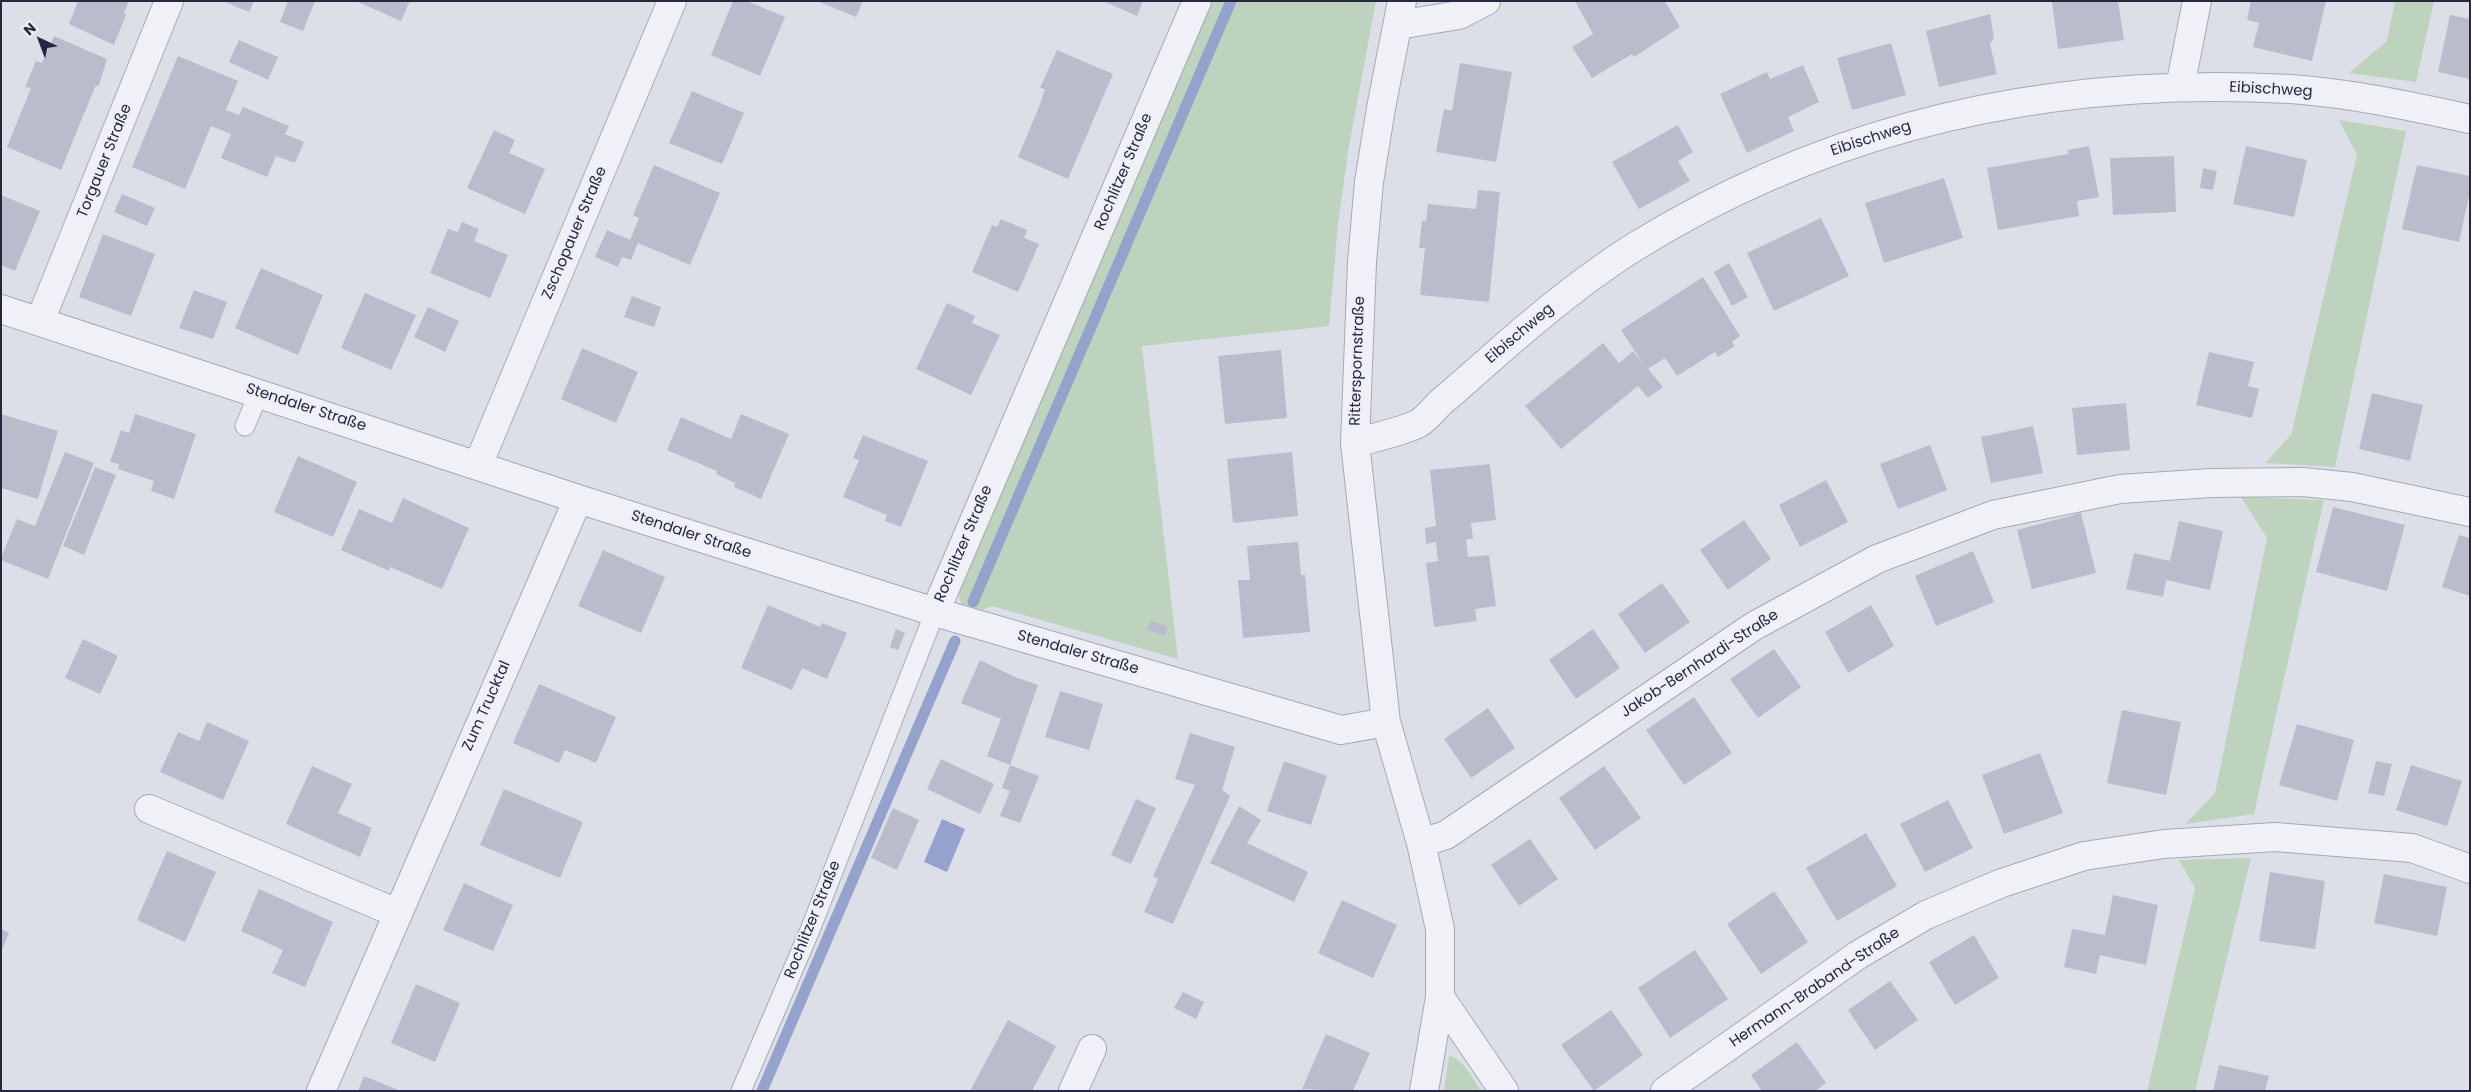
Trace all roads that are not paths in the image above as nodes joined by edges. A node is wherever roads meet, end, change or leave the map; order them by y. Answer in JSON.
{"nodes":[{"id":1,"x":169,"y":1,"type":"edge"},
{"id":2,"x":672,"y":1,"type":"edge"},
{"id":3,"x":1197,"y":1,"type":"edge"},
{"id":4,"x":1486,"y":1,"type":"edge"},
{"id":5,"x":2197,"y":1,"type":"edge"},
{"id":6,"x":1400,"y":13,"type":"edge"},
{"id":7,"x":2180,"y":86,"type":"junction"},
{"id":8,"x":2470,"y":119,"type":"edge"},
{"id":9,"x":1,"y":308,"type":"edge"},
{"id":10,"x":40,"y":322,"type":"junction"},
{"id":11,"x":260,"y":393,"type":"junction"},
{"id":12,"x":245,"y":426,"type":"dead end"},
{"id":13,"x":1355,"y":443,"type":"junction"},
{"id":14,"x":478,"y":465,"type":"junction"},
{"id":15,"x":578,"y":499,"type":"junction"},
{"id":16,"x":2470,"y":512,"type":"edge"},
{"id":17,"x":935,"y":612,"type":"junction"},
{"id":18,"x":1386,"y":722,"type":"junction"},
{"id":19,"x":150,"y":809,"type":"dead end"},
{"id":20,"x":1422,"y":843,"type":"junction"},
{"id":21,"x":2470,"y":869,"type":"edge"},
{"id":22,"x":397,"y":914,"type":"junction"},
{"id":23,"x":1440,"y":997,"type":"junction"},
{"id":24,"x":1092,"y":1049,"type":"dead end"},
{"id":25,"x":321,"y":1091,"type":"edge"},
{"id":26,"x":741,"y":1091,"type":"edge"},
{"id":27,"x":1073,"y":1091,"type":"edge"},
{"id":28,"x":1424,"y":1091,"type":"edge"},
{"id":29,"x":1504,"y":1091,"type":"edge"},
{"id":30,"x":1665,"y":1091,"type":"edge"}],
"edges":[{"from":1,"to":10,"type":"street","name":"Torgauer Straße"},
{"from":2,"to":14,"type":"street","name":"Zschopauer Straße"},
{"from":3,"to":17,"type":"street","name":"Rochlitzer Straße"},
{"from":4,"to":6,"type":"street"},
{"from":5,"to":7,"type":"street"},
{"from":6,"to":13,"type":"street","name":"Ritterspornstraße"},
{"from":7,"to":8,"type":"street","name":"Eibischweg"},
{"from":7,"to":13,"type":"street","name":"Eibischweg"},
{"from":9,"to":10,"type":"street","name":"Stendaler Straße"},
{"from":10,"to":11,"type":"street","name":"Stendaler Straße"},
{"from":11,"to":12,"type":"lane"},
{"from":11,"to":14,"type":"street","name":"Stendaler Straße"},
{"from":13,"to":18,"type":"street","name":"Ritterspornstraße"},
{"from":14,"to":15,"type":"street","name":"Stendaler Straße"},
{"from":15,"to":17,"type":"street","name":"Stendaler Straße"},
{"from":15,"to":22,"type":"street","name":"Zum Trucktal"},
{"from":16,"to":20,"type":"street","name":"Jakob-Bernhardi-Straße"},
{"from":17,"to":18,"type":"street","name":"Stendaler Straße"},
{"from":17,"to":26,"type":"lane","name":"Rochlitzer Straße"},
{"from":18,"to":20,"type":"street","name":"Ritterspornstraße"},
{"from":19,"to":22,"type":"street"},
{"from":20,"to":23,"type":"street","name":"Ritterspornstraße"},
{"from":21,"to":30,"type":"street","name":"Hermann-Braband-Straße"},
{"from":22,"to":25,"type":"street","name":"Zum Trucktal"},
{"from":23,"to":28,"type":"street","name":"Ritterspornstraße"},
{"from":23,"to":29,"type":"street"},
{"from":24,"to":27,"type":"street"}]}
